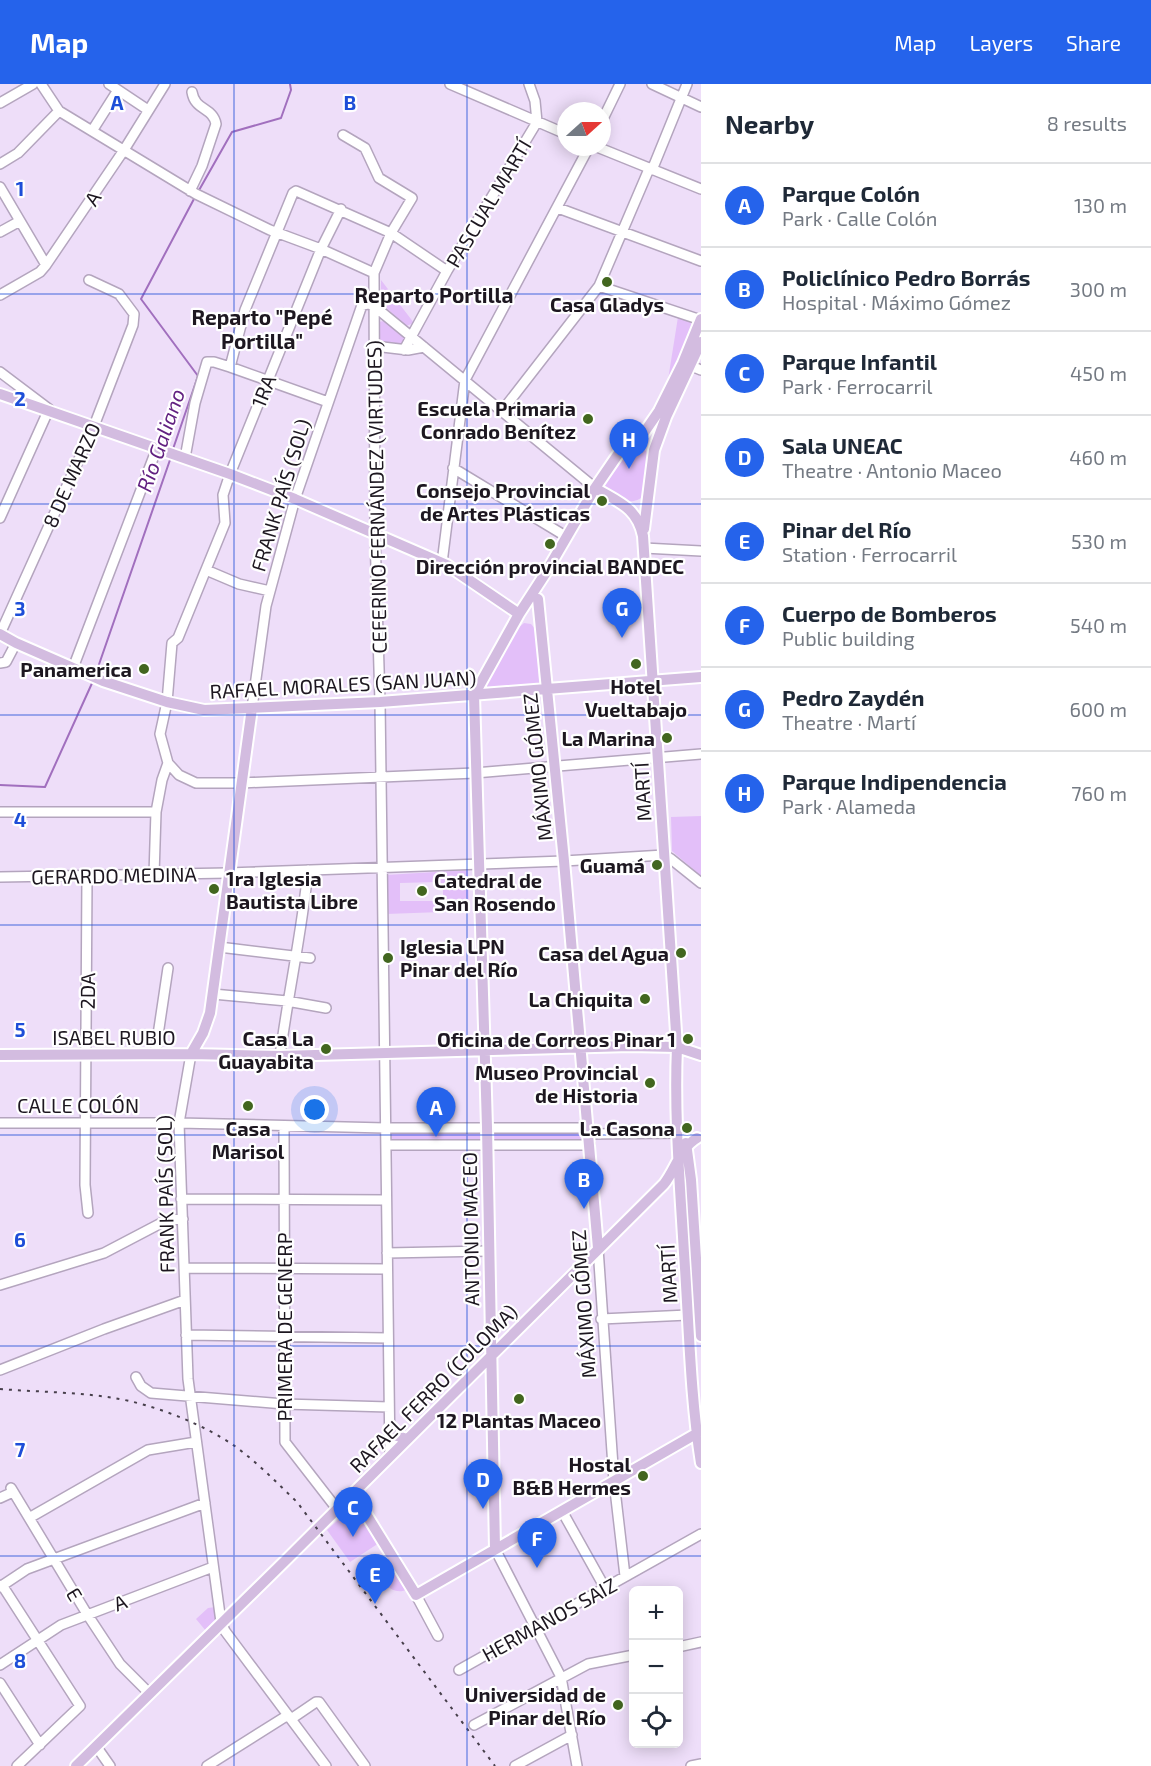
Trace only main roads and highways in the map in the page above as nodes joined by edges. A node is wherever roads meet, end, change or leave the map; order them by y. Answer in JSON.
{"nodes":[{"id":1,"x":701,"y":320,"type":"edge"},
{"id":2,"x":701,"y":342,"type":"edge"},
{"id":3,"x":692,"y":366,"type":"edge"},
{"id":4,"x":0,"y":394,"type":"edge"},
{"id":5,"x":639,"y":440,"type":"junction"},
{"id":6,"x":654,"y":450,"type":"junction"},
{"id":7,"x":595,"y":488,"type":"junction"},
{"id":8,"x":647,"y":503,"type":"junction"},
{"id":9,"x":632,"y":510,"type":"junction"},
{"id":10,"x":643,"y":536,"type":"junction"},
{"id":11,"x":545,"y":574,"type":"junction"},
{"id":12,"x":538,"y":599,"type":"junction"},
{"id":13,"x":519,"y":614,"type":"junction"},
{"id":14,"x":0,"y":634,"type":"edge"},
{"id":15,"x":701,"y":677,"type":"edge"},
{"id":16,"x":654,"y":681,"type":"junction"},
{"id":17,"x":547,"y":688,"type":"junction"},
{"id":18,"x":474,"y":695,"type":"junction"},
{"id":19,"x":252,"y":708,"type":"junction"},
{"id":20,"x":224,"y":709,"type":"junction"},
{"id":21,"x":248,"y":734,"type":"junction"},
{"id":22,"x":581,"y":1047,"type":"junction"},
{"id":23,"x":676,"y":1047,"type":"junction"},
{"id":24,"x":485,"y":1049,"type":"junction"},
{"id":25,"x":191,"y":1054,"type":"junction"},
{"id":26,"x":0,"y":1055,"type":"edge"},
{"id":27,"x":701,"y":1055,"type":"edge"},
{"id":28,"x":683,"y":1138,"type":"junction"},
{"id":29,"x":699,"y":1139,"type":"edge"},
{"id":30,"x":676,"y":1174,"type":"junction"},
{"id":31,"x":691,"y":1180,"type":"junction"},
{"id":32,"x":664,"y":1184,"type":"junction"},
{"id":33,"x":681,"y":1188,"type":"junction"},
{"id":34,"x":598,"y":1248,"type":"junction"},
{"id":35,"x":696,"y":1315,"type":"edge"},
{"id":36,"x":490,"y":1332,"type":"junction"},
{"id":37,"x":701,"y":1336,"type":"edge"},
{"id":38,"x":505,"y":1340,"type":"junction"},
{"id":39,"x":491,"y":1356,"type":"junction"},
{"id":40,"x":473,"y":1373,"type":"junction"},
{"id":41,"x":491,"y":1377,"type":"junction"},
{"id":42,"x":389,"y":1429,"type":"road end"},
{"id":43,"x":698,"y":1430,"type":"edge"},
{"id":44,"x":407,"y":1439,"type":"junction"},
{"id":45,"x":701,"y":1463,"type":"edge"},
{"id":46,"x":353,"y":1493,"type":"junction"},
{"id":47,"x":495,"y":1549,"type":"junction"},
{"id":48,"x":76,"y":1766,"type":"edge"}],
"edges":[{"from":1,"to":3,"type":"main road"},
{"from":2,"to":3,"type":"main road"},
{"from":3,"to":5,"type":"main road"},
{"from":3,"to":6,"type":"main road"},
{"from":4,"to":13,"type":"main road"},
{"from":5,"to":6,"type":"main road"},
{"from":5,"to":7,"type":"main road"},
{"from":6,"to":8,"type":"main road"},
{"from":7,"to":9,"type":"main road"},
{"from":7,"to":11,"type":"main road"},
{"from":8,"to":9,"type":"main road"},
{"from":8,"to":10,"type":"main road"},
{"from":9,"to":10,"type":"main road"},
{"from":10,"to":16,"type":"main road","name":"MARTÍ"},
{"from":11,"to":12,"type":"main road"},
{"from":11,"to":13,"type":"main road"},
{"from":12,"to":13,"type":"main road"},
{"from":12,"to":17,"type":"main road","name":"MÁXIMO GÓMEZ"},
{"from":13,"to":18,"type":"main road"},
{"from":14,"to":20,"type":"main road","name":"RAFAEL MORALES (SAN JUAN)"},
{"from":15,"to":16,"type":"main road","name":"RAFAEL MORALES (SAN JUAN)"},
{"from":16,"to":17,"type":"main road","name":"RAFAEL MORALES (SAN JUAN)"},
{"from":16,"to":23,"type":"main road","name":"MARTÍ"},
{"from":17,"to":18,"type":"main road","name":"RAFAEL MORALES (SAN JUAN)"},
{"from":17,"to":22,"type":"main road","name":"MÁXIMO GÓMEZ"},
{"from":18,"to":19,"type":"main road","name":"RAFAEL MORALES (SAN JUAN)"},
{"from":18,"to":24,"type":"main road","name":"ANTONIO MACEO"},
{"from":19,"to":20,"type":"main road","name":"RAFAEL MORALES (SAN JUAN)"},
{"from":19,"to":21,"type":"main road","name":"FRANK PAÍS (SOL)"},
{"from":20,"to":21,"type":"main road"},
{"from":21,"to":25,"type":"main road","name":"FRANK PAÍS (SOL)"},
{"from":22,"to":23,"type":"main road","name":"ISABEL RUBIO"},
{"from":22,"to":24,"type":"main road","name":"ISABEL RUBIO"},
{"from":22,"to":34,"type":"main road","name":"MÁXIMO GÓMEZ"},
{"from":23,"to":27,"type":"main road","name":"ISABEL RUBIO"},
{"from":23,"to":28,"type":"main road","name":"MARTÍ"},
{"from":24,"to":25,"type":"main road","name":"ISABEL RUBIO"},
{"from":24,"to":36,"type":"main road","name":"ANTONIO MACEO"},
{"from":25,"to":26,"type":"main road","name":"ISABEL RUBIO"},
{"from":28,"to":29,"type":"main road"},
{"from":28,"to":30,"type":"main road","name":"MARTÍ"},
{"from":28,"to":31,"type":"main road","name":"MARTÍ"},
{"from":30,"to":31,"type":"main road"},
{"from":30,"to":32,"type":"main road","name":"RAFAEL FERRO (COLOMA)"},
{"from":30,"to":33,"type":"main road","name":"MARTÍ"},
{"from":31,"to":35,"type":"main road","name":"MARTÍ"},
{"from":32,"to":33,"type":"main road"},
{"from":32,"to":34,"type":"main road","name":"RAFAEL FERRO (COLOMA)"},
{"from":33,"to":35,"type":"main road","name":"MARTÍ"},
{"from":34,"to":38,"type":"main road","name":"RAFAEL FERRO (COLOMA)"},
{"from":35,"to":37,"type":"main road","name":"MARTÍ"},
{"from":35,"to":43,"type":"main road","name":"MARTÍ"},
{"from":36,"to":38,"type":"main road"},
{"from":36,"to":39,"type":"main road","name":"ANTONIO MACEO"},
{"from":38,"to":39,"type":"main road","name":"RAFAEL FERRO (COLOMA)"},
{"from":39,"to":40,"type":"main road","name":"RAFAEL FERRO (COLOMA)"},
{"from":39,"to":41,"type":"main road","name":"ANTONIO MACEO"},
{"from":40,"to":41,"type":"main road"},
{"from":40,"to":44,"type":"main road","name":"RAFAEL FERRO (COLOMA)"},
{"from":41,"to":47,"type":"main road","name":"ANTONIO MACEO"},
{"from":42,"to":44,"type":"main road"},
{"from":43,"to":45,"type":"main road","name":"MARTÍ"},
{"from":43,"to":47,"type":"main road"},
{"from":44,"to":46,"type":"main road","name":"RAFAEL FERRO (COLOMA)"},
{"from":46,"to":47,"type":"main road"},
{"from":46,"to":48,"type":"main road","name":"RAFAEL FERRO (COLOMA)"}]}
